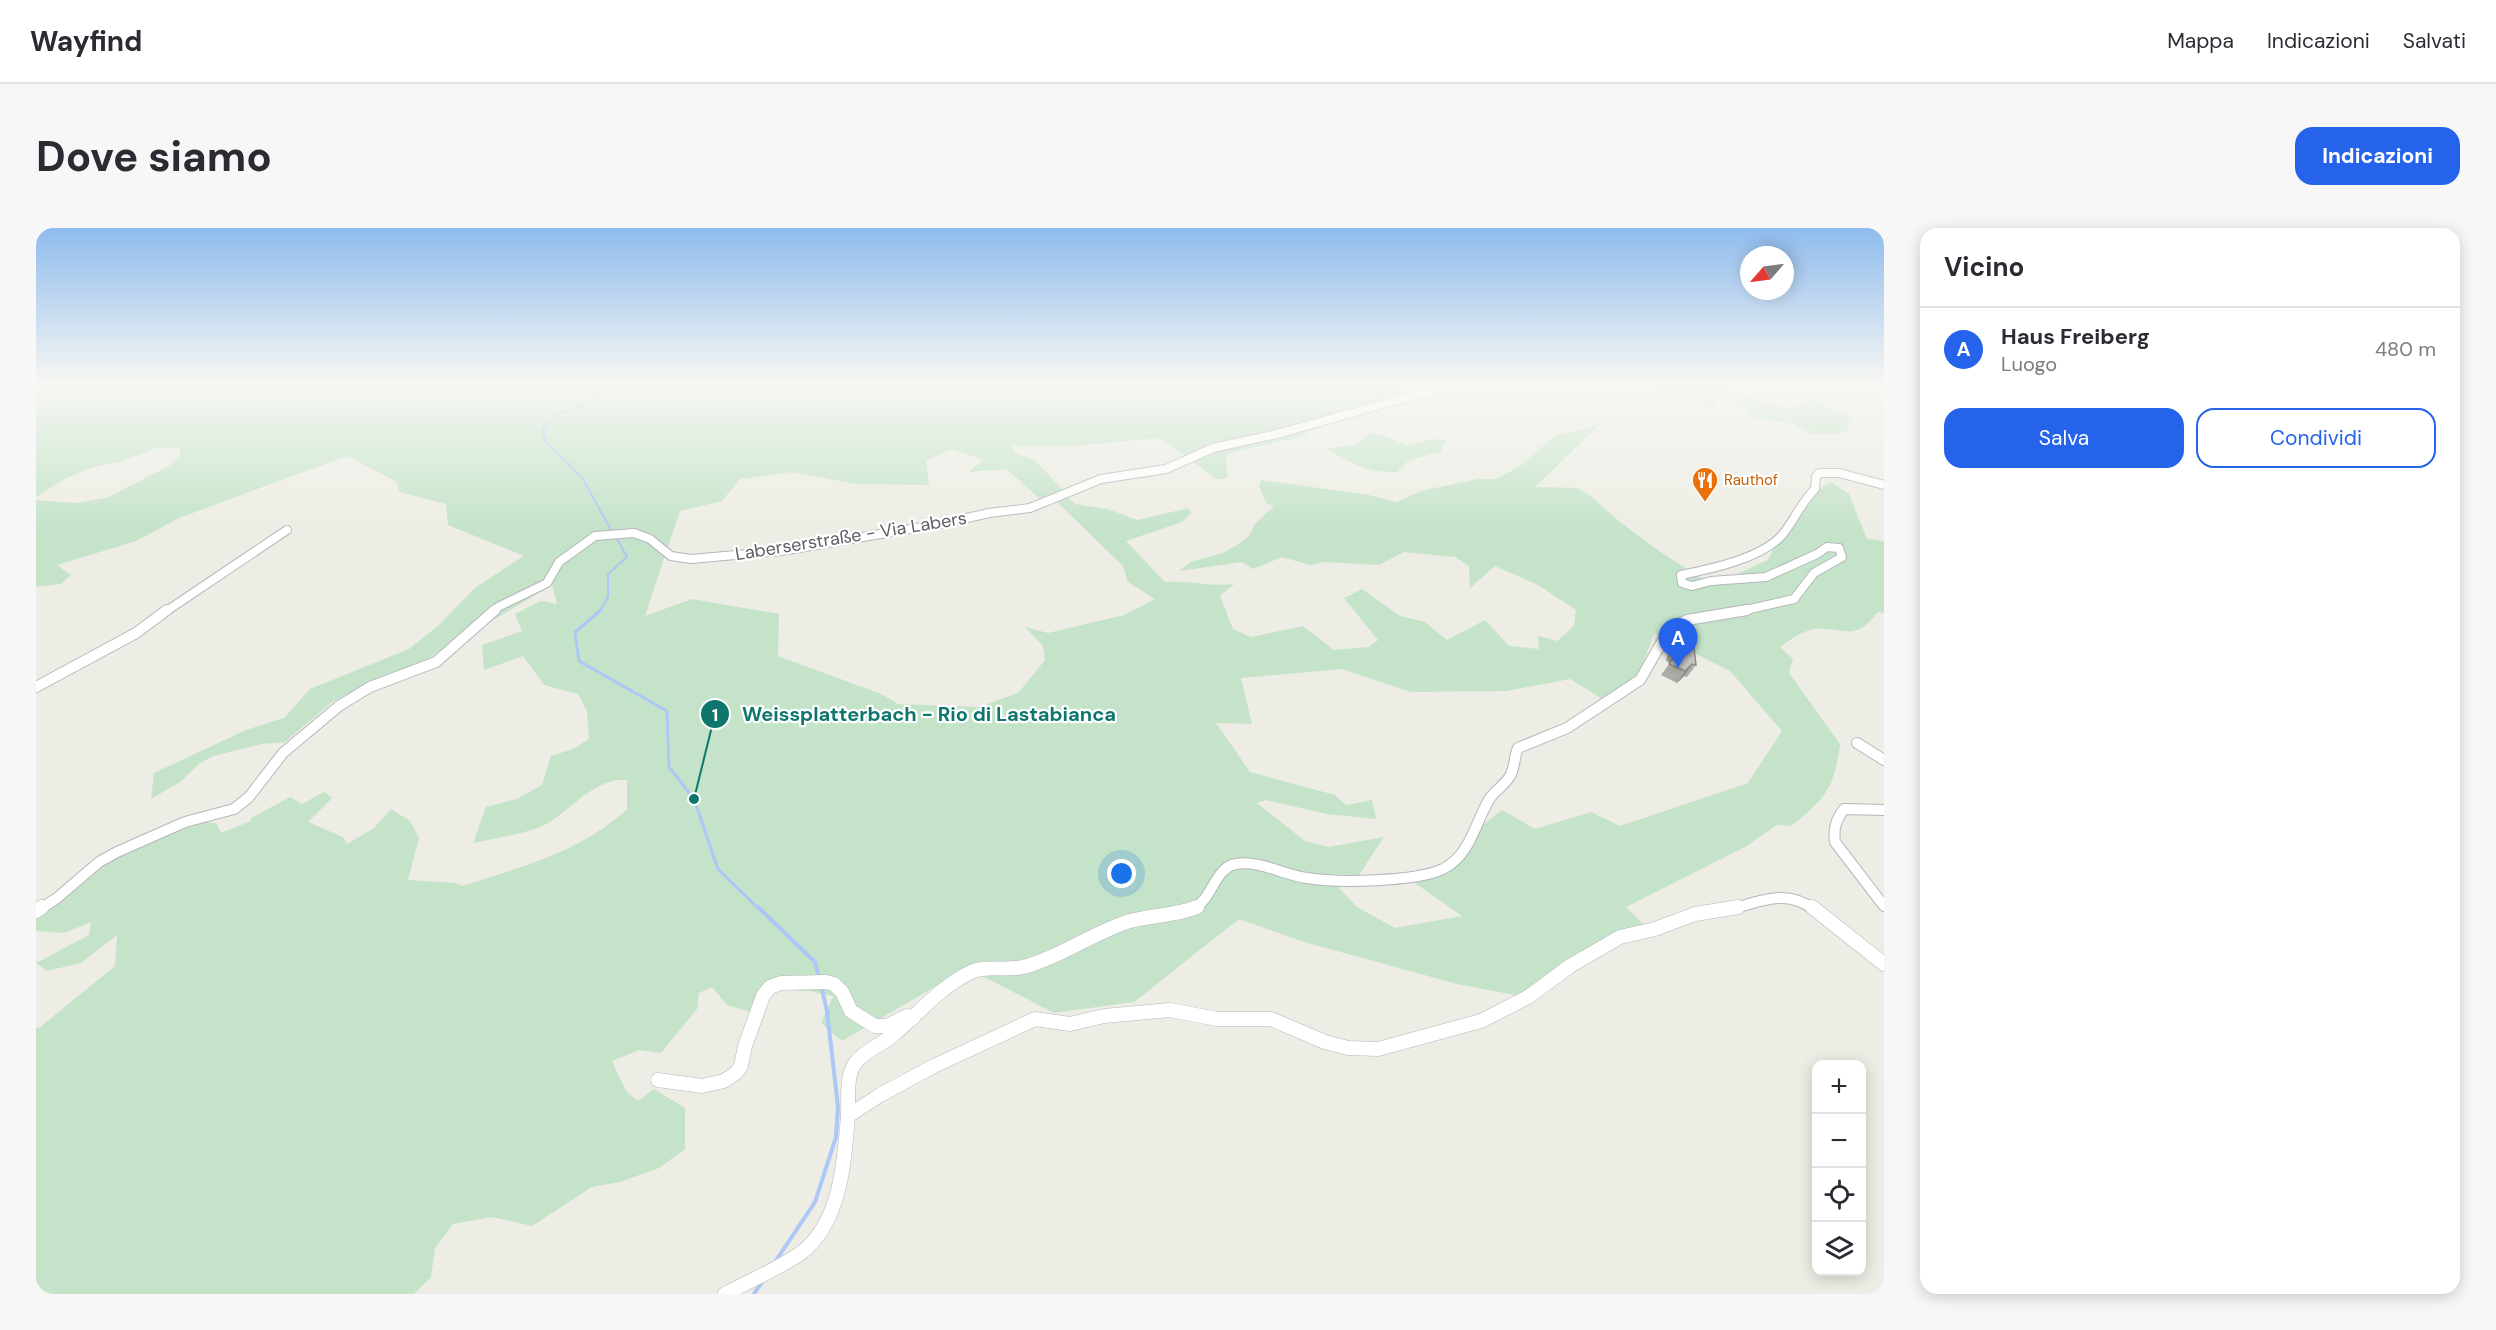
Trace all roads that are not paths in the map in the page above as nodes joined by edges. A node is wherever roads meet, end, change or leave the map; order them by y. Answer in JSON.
{"nodes":[{"id":1,"x":1282,"y":433,"type":"edge"},
{"id":2,"x":1884,"y":485,"type":"edge"},
{"id":3,"x":287,"y":530,"type":"dead end"},
{"id":4,"x":36,"y":687,"type":"edge"},
{"id":5,"x":1857,"y":743,"type":"dead end"},
{"id":6,"x":1884,"y":760,"type":"edge"},
{"id":7,"x":1884,"y":810,"type":"edge"},
{"id":8,"x":1884,"y":906,"type":"edge"},
{"id":9,"x":36,"y":911,"type":"edge"},
{"id":10,"x":1884,"y":964,"type":"edge"},
{"id":11,"x":913,"y":1018,"type":"junction"},
{"id":12,"x":658,"y":1080,"type":"dead end"},
{"id":13,"x":848,"y":1116,"type":"junction"},
{"id":14,"x":725,"y":1294,"type":"edge"}],
"edges":[{"from":1,"to":9,"type":"street","name":"Laberserstraße - Via Labers"},
{"from":2,"to":11,"type":"street"},
{"from":3,"to":4,"type":"street"},
{"from":5,"to":6,"type":"street"},
{"from":7,"to":8,"type":"street"},
{"from":10,"to":13,"type":"street"},
{"from":11,"to":12,"type":"street"},
{"from":11,"to":13,"type":"street"},
{"from":13,"to":14,"type":"street"}]}
